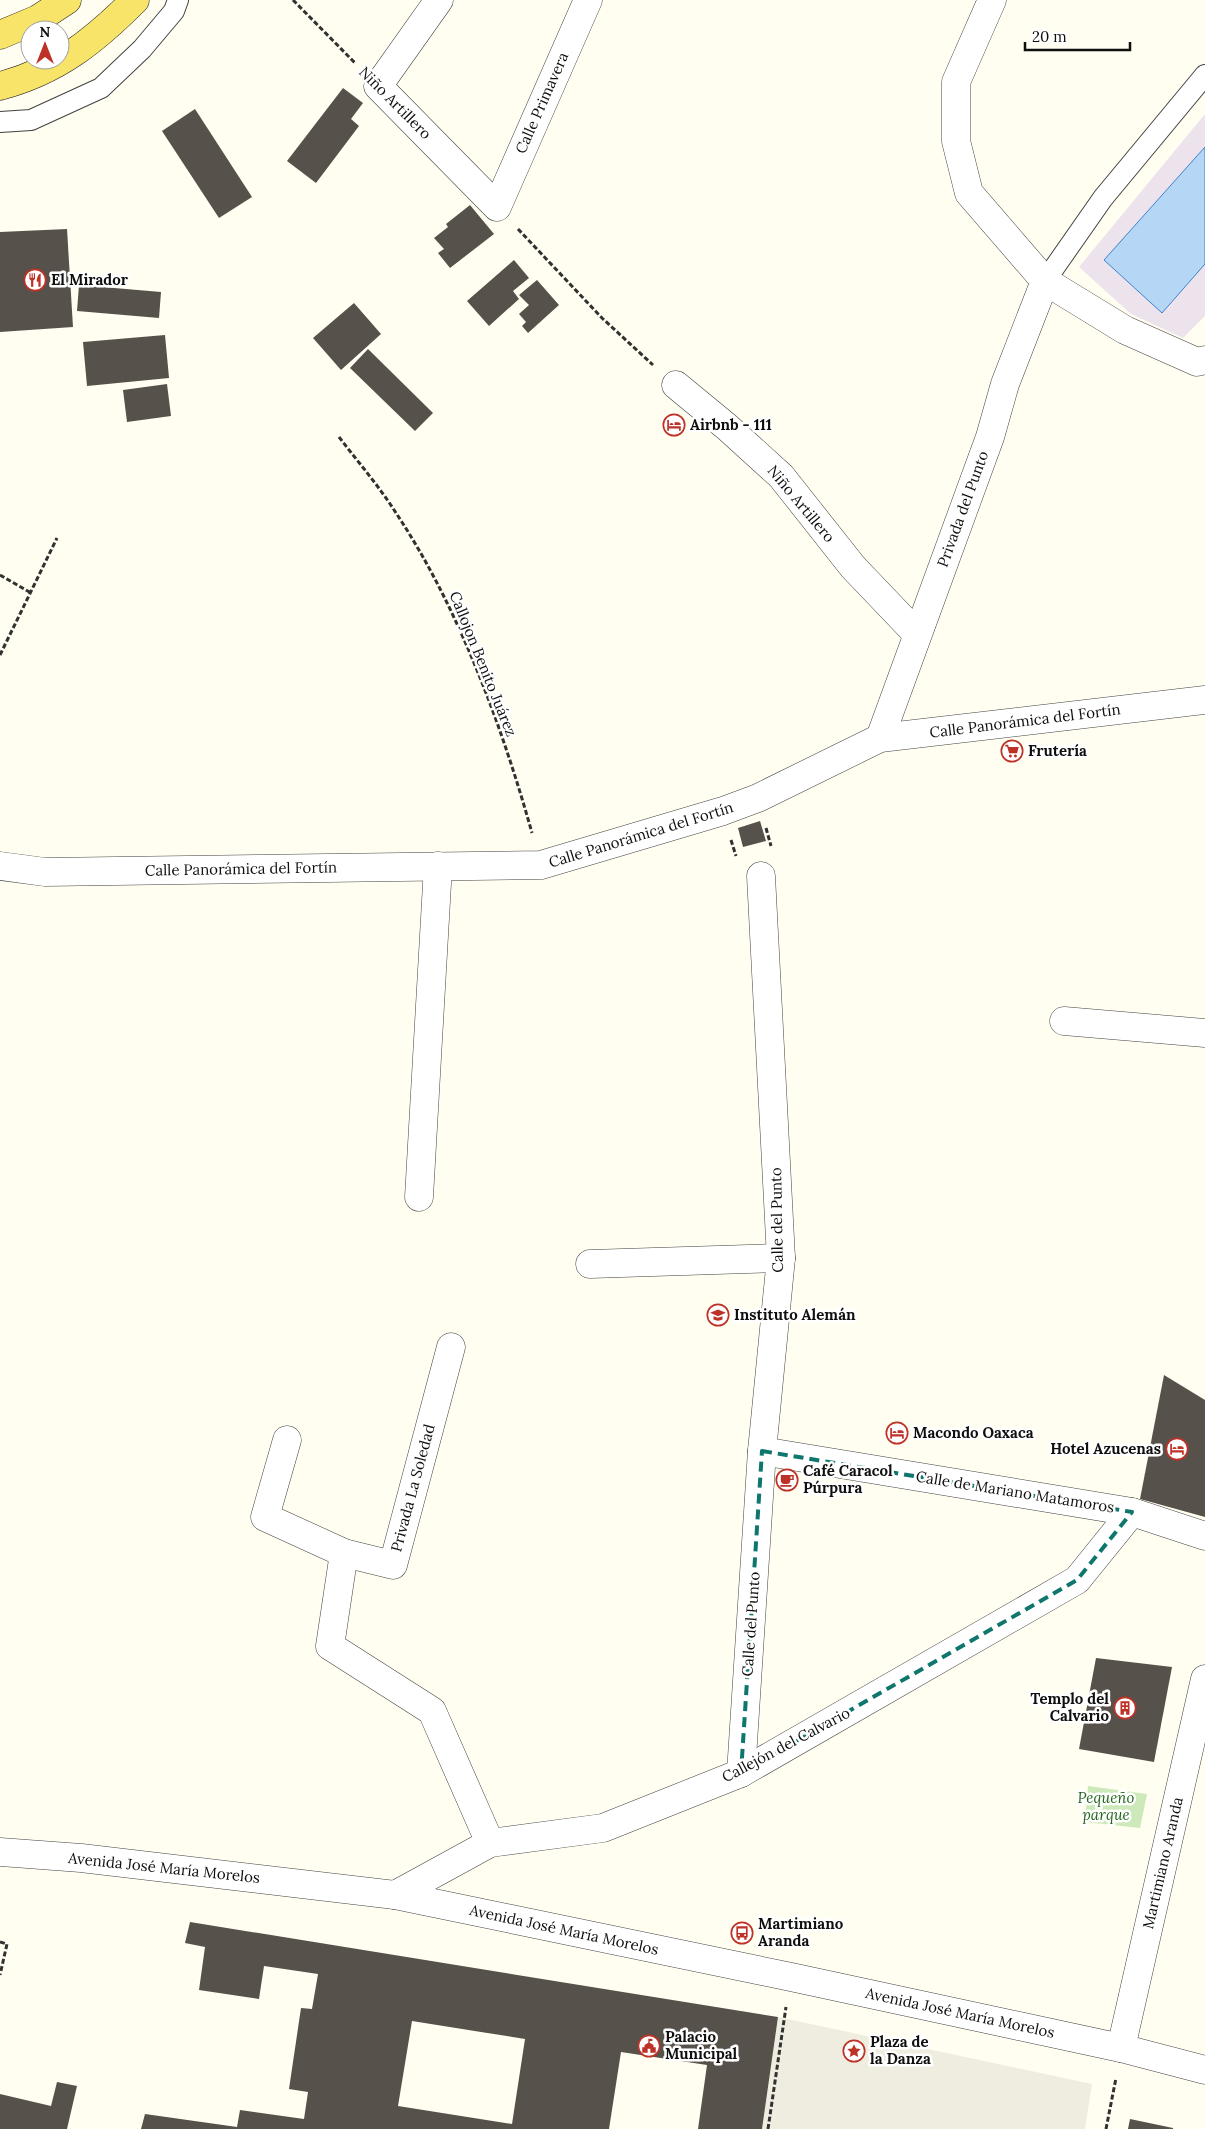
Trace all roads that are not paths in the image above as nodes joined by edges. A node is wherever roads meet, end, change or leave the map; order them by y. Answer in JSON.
{"nodes":[{"id":1,"x":67,"y":0,"type":"edge"},
{"id":2,"x":135,"y":0,"type":"edge"},
{"id":3,"x":178,"y":0,"type":"edge"},
{"id":4,"x":439,"y":0,"type":"edge"},
{"id":5,"x":588,"y":0,"type":"edge"},
{"id":6,"x":992,"y":0,"type":"edge"},
{"id":7,"x":0,"y":35,"type":"edge"},
{"id":8,"x":1205,"y":75,"type":"edge"},
{"id":9,"x":0,"y":86,"type":"edge"},
{"id":10,"x":0,"y":122,"type":"edge"},
{"id":11,"x":496,"y":207,"type":"joint"},
{"id":12,"x":1045,"y":281,"type":"junction"},
{"id":13,"x":1205,"y":360,"type":"edge"},
{"id":14,"x":676,"y":385,"type":"road end"},
{"id":15,"x":917,"y":634,"type":"junction"},
{"id":16,"x":1205,"y":700,"type":"edge"},
{"id":17,"x":880,"y":738,"type":"junction"},
{"id":18,"x":0,"y":866,"type":"edge"},
{"id":19,"x":438,"y":866,"type":"junction"},
{"id":20,"x":760,"y":874,"type":"road end"},
{"id":21,"x":1064,"y":1021,"type":"dead end"},
{"id":22,"x":1205,"y":1032,"type":"edge"},
{"id":23,"x":419,"y":1196,"type":"dead end"},
{"id":24,"x":781,"y":1258,"type":"junction"},
{"id":25,"x":590,"y":1264,"type":"dead end"},
{"id":26,"x":451,"y":1347,"type":"dead end"},
{"id":27,"x":287,"y":1440,"type":"dead end"},
{"id":28,"x":762,"y":1451,"type":"junction"},
{"id":29,"x":1132,"y":1512,"type":"junction"},
{"id":30,"x":1205,"y":1536,"type":"edge"},
{"id":31,"x":344,"y":1553,"type":"junction"},
{"id":32,"x":1205,"y":1679,"type":"edge"},
{"id":33,"x":740,"y":1773,"type":"junction"},
{"id":34,"x":490,"y":1843,"type":"junction"},
{"id":35,"x":0,"y":1852,"type":"edge"},
{"id":36,"x":395,"y":1895,"type":"junction"},
{"id":37,"x":1121,"y":2048,"type":"junction"},
{"id":38,"x":1205,"y":2070,"type":"edge"}],
"edges":[{"from":1,"to":7,"type":"main road"},
{"from":2,"to":9,"type":"main road"},
{"from":3,"to":10,"type":"lane"},
{"from":4,"to":11,"type":"street","name":"Niño Artillero"},
{"from":5,"to":11,"type":"street","name":"Calle Primavera"},
{"from":6,"to":12,"type":"street"},
{"from":8,"to":12,"type":"lane"},
{"from":12,"to":13,"type":"street"},
{"from":12,"to":15,"type":"street","name":"Privada del Punto"},
{"from":14,"to":15,"type":"street","name":"Niño Artillero"},
{"from":15,"to":17,"type":"street","name":"Privada del Punto"},
{"from":16,"to":17,"type":"street","name":"Calle Panorámica del Fortín"},
{"from":17,"to":19,"type":"street","name":"Calle Panorámica del Fortín"},
{"from":18,"to":19,"type":"street","name":"Calle Panorámica del Fortín"},
{"from":19,"to":23,"type":"street"},
{"from":20,"to":24,"type":"street","name":"Calle del Punto"},
{"from":21,"to":22,"type":"street"},
{"from":24,"to":25,"type":"street"},
{"from":24,"to":28,"type":"street","name":"Calle del Punto"},
{"from":26,"to":31,"type":"street","name":"Privada La Soledad"},
{"from":27,"to":31,"type":"street","name":"Privada La Soledad"},
{"from":28,"to":29,"type":"street","name":"Calle de Mariano Matamoros"},
{"from":28,"to":33,"type":"street","name":"Calle del Punto"},
{"from":29,"to":30,"type":"street","name":"Calle de Mariano Matamoros"},
{"from":29,"to":33,"type":"street","name":"Callejón del Calvario"},
{"from":31,"to":34,"type":"street"},
{"from":32,"to":37,"type":"street","name":"Martimiano Aranda"},
{"from":33,"to":34,"type":"street","name":"Callejón del Calvario"},
{"from":34,"to":36,"type":"street","name":"Callejón del Calvario"},
{"from":35,"to":36,"type":"street","name":"Avenida José María Morelos"},
{"from":36,"to":37,"type":"street","name":"Avenida José María Morelos"},
{"from":37,"to":38,"type":"street","name":"Avenida José María Morelos"}]}
